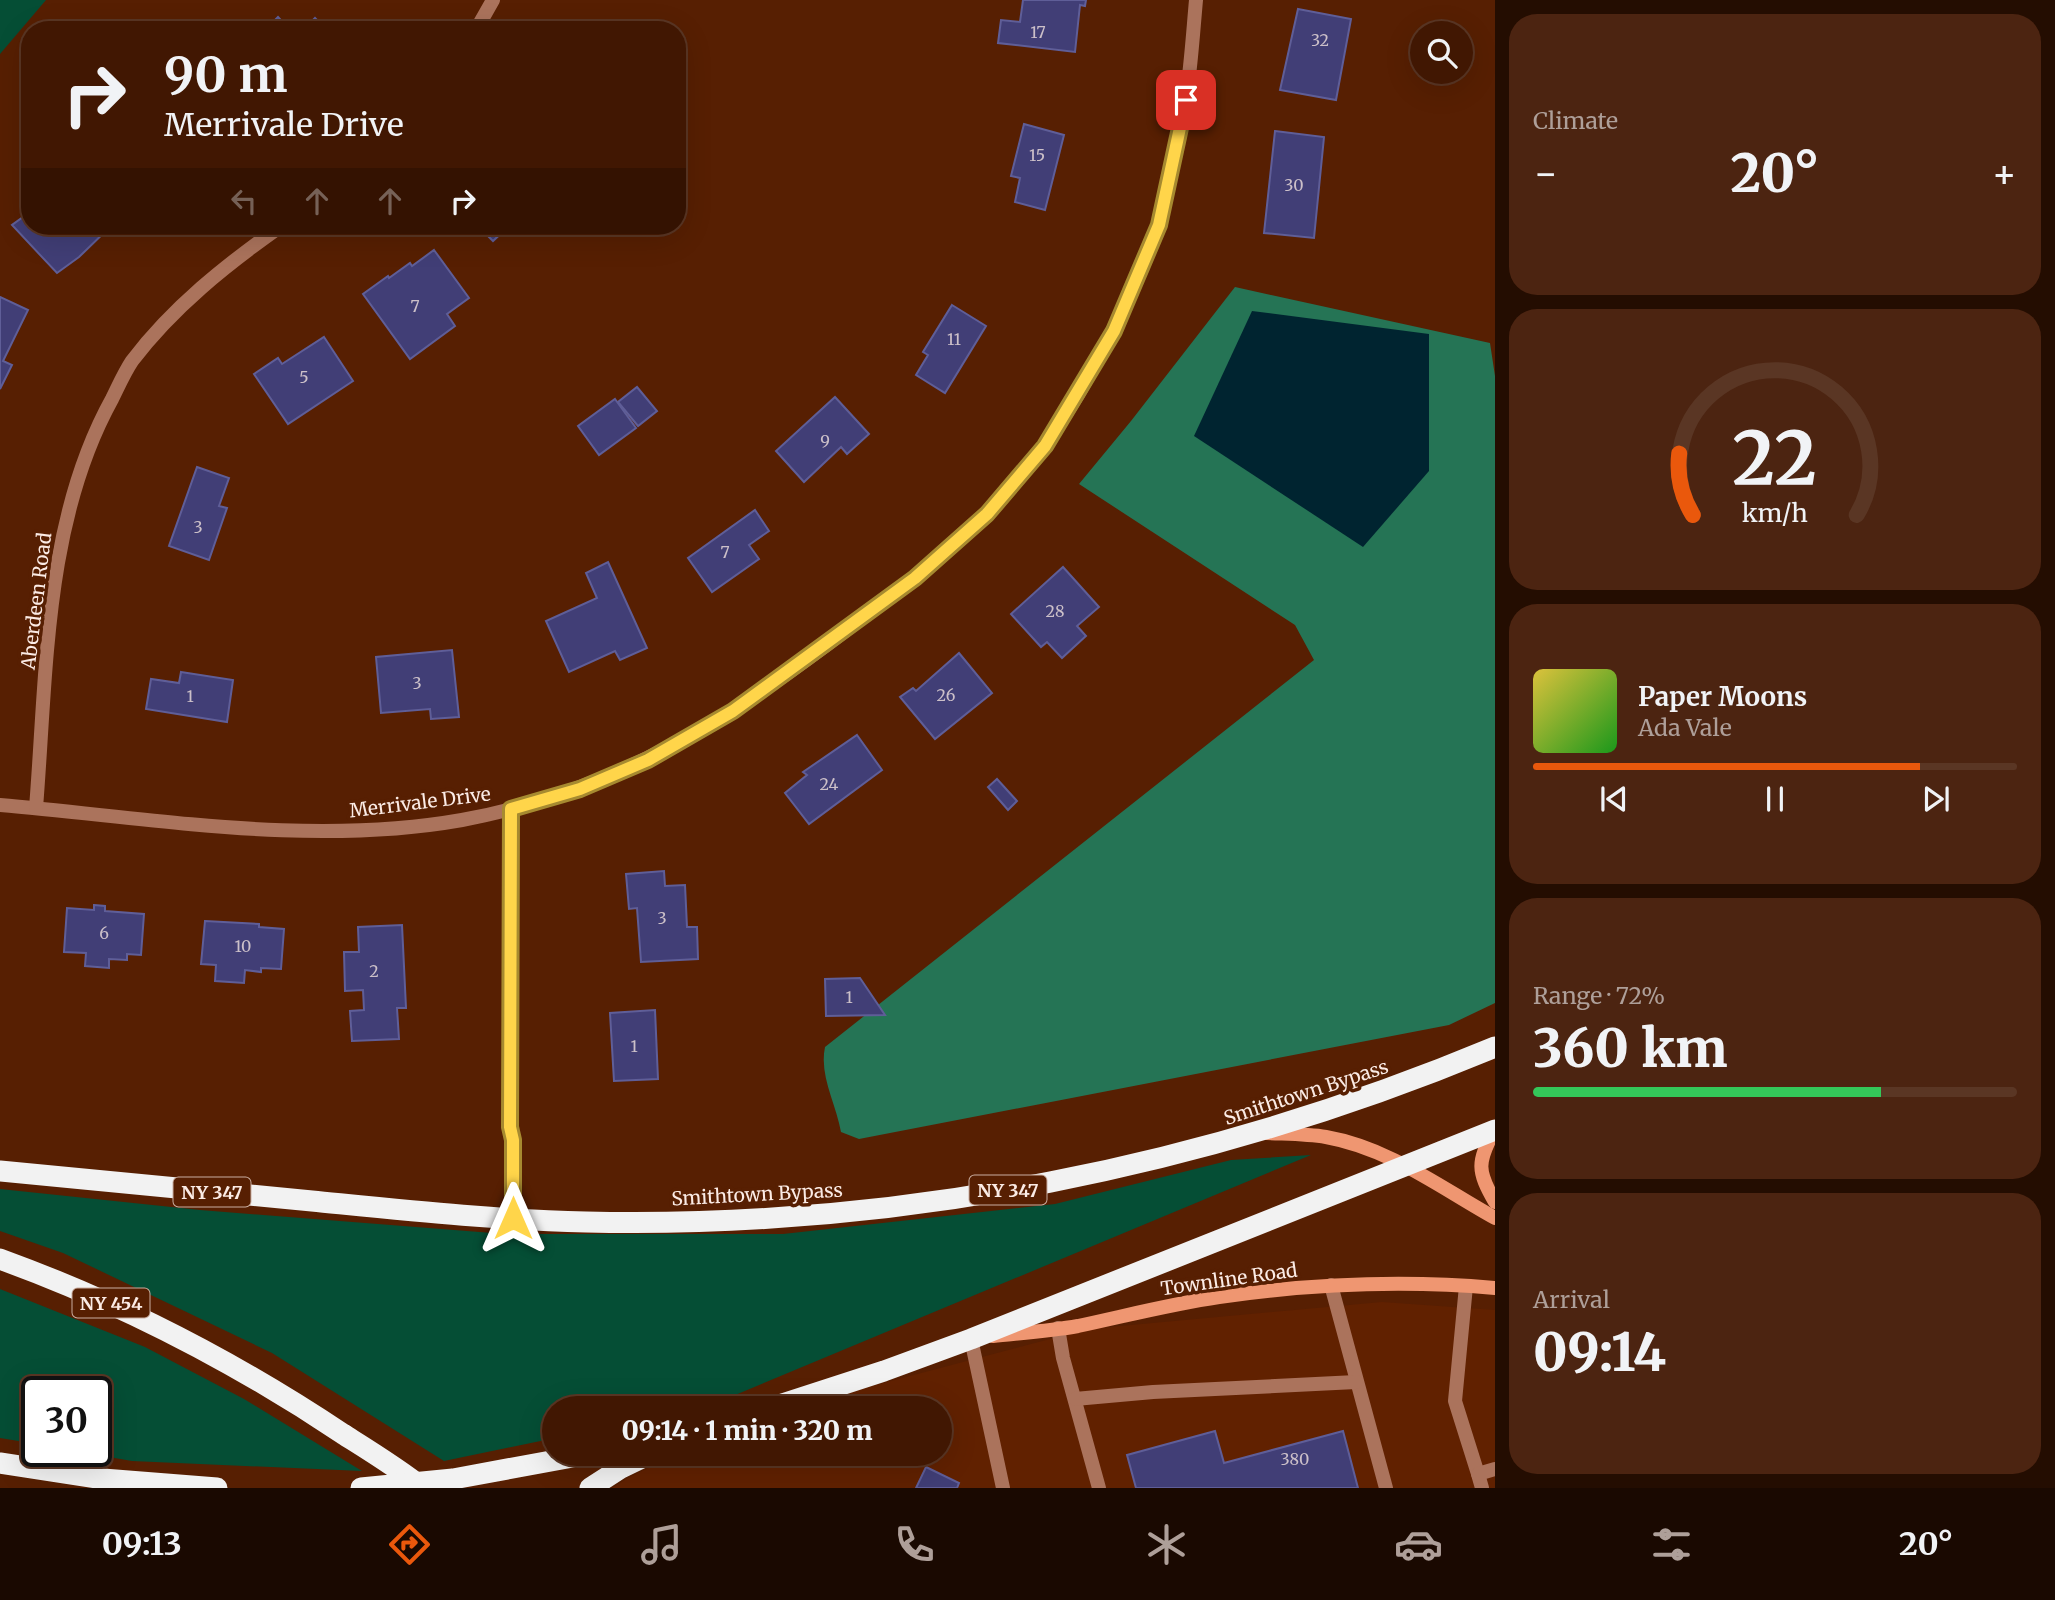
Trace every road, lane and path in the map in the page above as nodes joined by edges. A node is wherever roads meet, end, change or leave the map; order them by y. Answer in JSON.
{"nodes":[{"id":1,"x":494,"y":0,"type":"edge"},
{"id":2,"x":1196,"y":0,"type":"edge"},
{"id":3,"x":481,"y":21,"type":"edge"},
{"id":4,"x":269,"y":235,"type":"edge"},
{"id":5,"x":0,"y":805,"type":"edge"},
{"id":6,"x":36,"y":808,"type":"junction"},
{"id":7,"x":511,"y":809,"type":"junction"},
{"id":8,"x":1495,"y":1047,"type":"edge"},
{"id":9,"x":1494,"y":1130,"type":"edge"},
{"id":10,"x":1260,"y":1132,"type":"junction"},
{"id":11,"x":1404,"y":1165,"type":"junction"},
{"id":12,"x":0,"y":1171,"type":"edge"},
{"id":13,"x":1495,"y":1202,"type":"edge"},
{"id":14,"x":513,"y":1218,"type":"junction"},
{"id":15,"x":1495,"y":1218,"type":"edge"},
{"id":16,"x":0,"y":1259,"type":"edge"},
{"id":17,"x":1331,"y":1285,"type":"junction"},
{"id":18,"x":1466,"y":1286,"type":"junction"},
{"id":19,"x":1495,"y":1288,"type":"edge"},
{"id":20,"x":1058,"y":1328,"type":"junction"},
{"id":21,"x":971,"y":1339,"type":"junction"},
{"id":22,"x":1356,"y":1382,"type":"junction"},
{"id":23,"x":807,"y":1396,"type":"edge"},
{"id":24,"x":1074,"y":1399,"type":"junction"},
{"id":25,"x":0,"y":1463,"type":"edge"},
{"id":26,"x":542,"y":1463,"type":"edge"},
{"id":27,"x":626,"y":1466,"type":"edge"},
{"id":28,"x":1495,"y":1469,"type":"edge"},
{"id":29,"x":1480,"y":1481,"type":"edge"},
{"id":30,"x":419,"y":1485,"type":"edge"},
{"id":31,"x":217,"y":1488,"type":"edge"},
{"id":32,"x":361,"y":1488,"type":"edge"},
{"id":33,"x":590,"y":1488,"type":"edge"},
{"id":34,"x":1003,"y":1488,"type":"edge"},
{"id":35,"x":1099,"y":1488,"type":"edge"},
{"id":36,"x":1386,"y":1488,"type":"edge"}],
"edges":[{"from":1,"to":3,"type":"street"},
{"from":2,"to":7,"type":"street","name":"Merrivale Drive"},
{"from":4,"to":6,"type":"street","name":"Aberdeen Road"},
{"from":5,"to":6,"type":"street","name":"Merrivale Drive"},
{"from":6,"to":7,"type":"street","name":"Merrivale Drive"},
{"from":7,"to":14,"type":"street"},
{"from":8,"to":10,"type":"highway","name":"Smithtown Bypass","number":"NY 347"},
{"from":9,"to":11,"type":"highway"},
{"from":9,"to":13,"type":"main road"},
{"from":10,"to":11,"type":"main road"},
{"from":10,"to":14,"type":"highway","name":"Smithtown Bypass","number":"NY 347"},
{"from":11,"to":15,"type":"main road"},
{"from":11,"to":21,"type":"highway"},
{"from":12,"to":14,"type":"highway","name":"Smithtown Bypass","number":"NY 347"},
{"from":16,"to":30,"type":"highway","number":"NY 454"},
{"from":17,"to":18,"type":"main road","name":"Townline Road"},
{"from":17,"to":20,"type":"main road","name":"Townline Road"},
{"from":17,"to":22,"type":"street"},
{"from":18,"to":19,"type":"main road","name":"Townline Road"},
{"from":18,"to":29,"type":"street"},
{"from":20,"to":21,"type":"main road","name":"Townline Road"},
{"from":20,"to":24,"type":"street"},
{"from":21,"to":23,"type":"highway"},
{"from":21,"to":34,"type":"street"},
{"from":22,"to":24,"type":"street"},
{"from":22,"to":36,"type":"street"},
{"from":24,"to":35,"type":"street"},
{"from":25,"to":31,"type":"highway"},
{"from":26,"to":30,"type":"highway"},
{"from":27,"to":33,"type":"highway"},
{"from":28,"to":29,"type":"street"},
{"from":30,"to":32,"type":"highway"}]}
